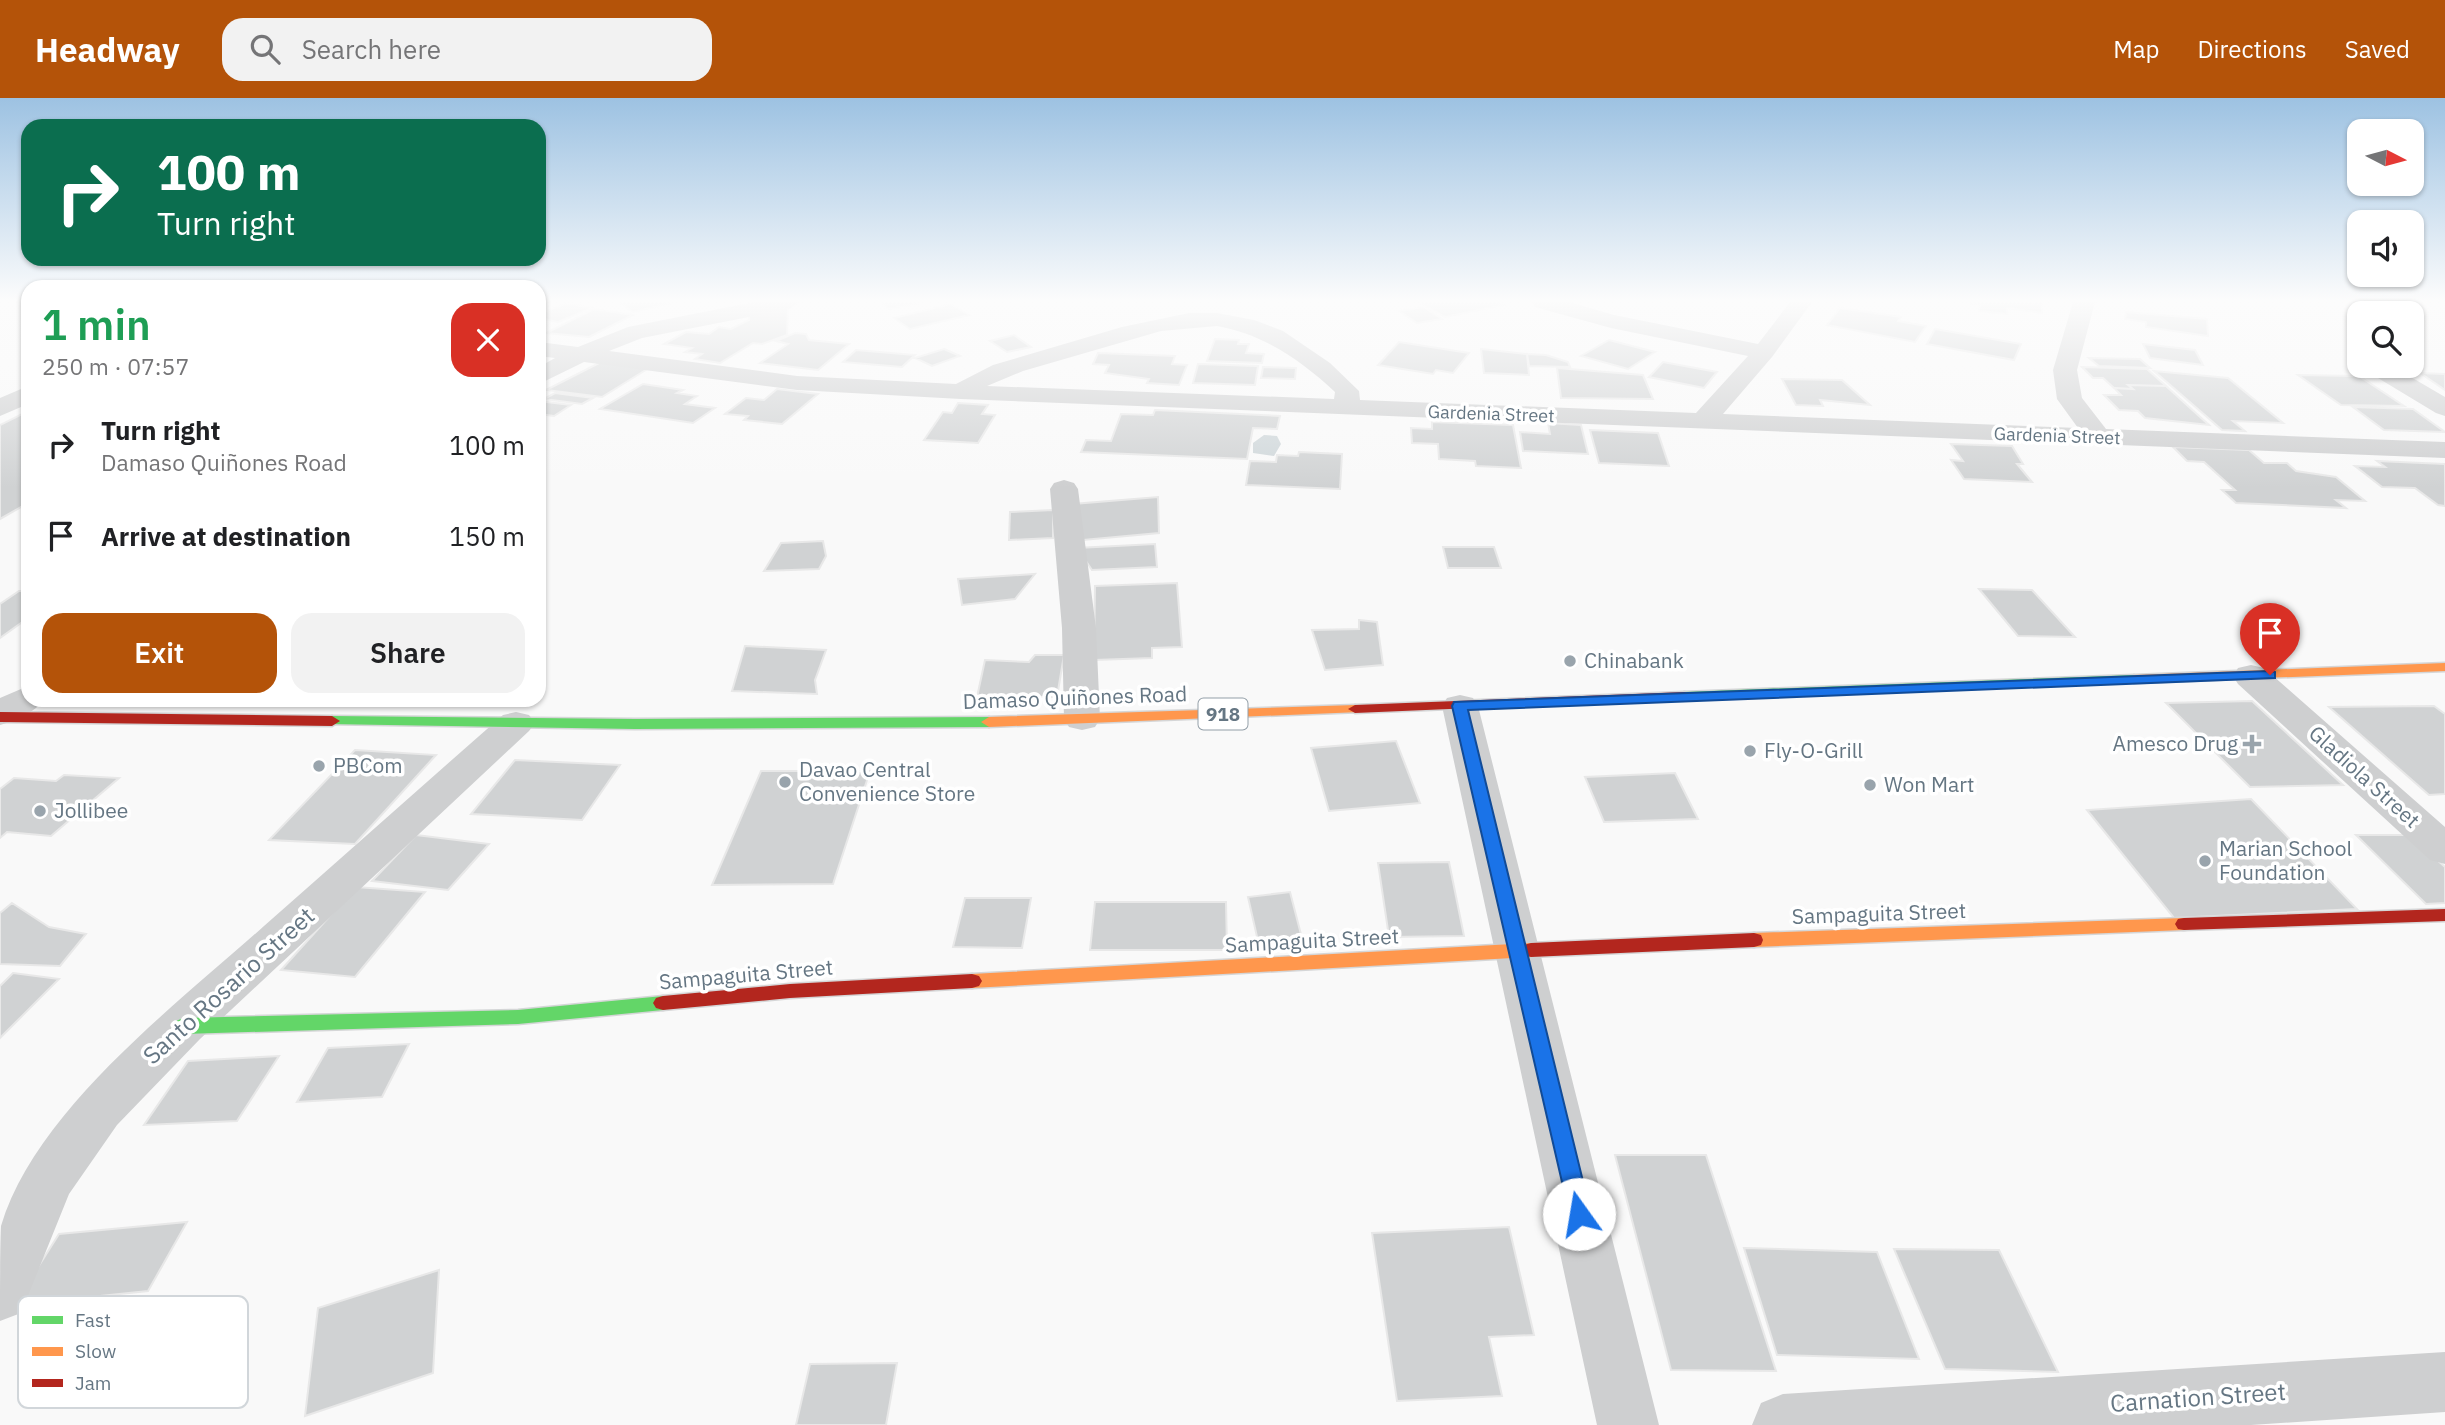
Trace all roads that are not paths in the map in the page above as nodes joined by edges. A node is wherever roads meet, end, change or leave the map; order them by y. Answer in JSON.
{"nodes":[{"id":1,"x":563,"y":364,"type":"edge"},
{"id":2,"x":649,"y":364,"type":"edge"},
{"id":3,"x":1026,"y":364,"type":"edge"},
{"id":4,"x":1315,"y":364,"type":"edge"},
{"id":5,"x":1754,"y":364,"type":"edge"},
{"id":6,"x":2067,"y":364,"type":"edge"},
{"id":7,"x":546,"y":373,"type":"edge"},
{"id":8,"x":2395,"y":378,"type":"edge"},
{"id":9,"x":21,"y":381,"type":"edge"},
{"id":10,"x":0,"y":391,"type":"edge"},
{"id":11,"x":961,"y":392,"type":"junction"},
{"id":12,"x":21,"y":398,"type":"edge"},
{"id":13,"x":0,"y":408,"type":"edge"},
{"id":14,"x":1347,"y":408,"type":"junction"},
{"id":15,"x":2445,"y":408,"type":"edge"},
{"id":16,"x":1702,"y":423,"type":"junction"},
{"id":17,"x":2099,"y":437,"type":"junction"},
{"id":18,"x":2445,"y":450,"type":"edge"},
{"id":19,"x":1065,"y":489,"type":"dead end"},
{"id":20,"x":2445,"y":667,"type":"edge"},
{"id":21,"x":2252,"y":676,"type":"junction"},
{"id":22,"x":21,"y":702,"type":"edge"},
{"id":23,"x":1460,"y":706,"type":"junction"},
{"id":24,"x":0,"y":716,"type":"edge"},
{"id":25,"x":1082,"y":719,"type":"junction"},
{"id":26,"x":516,"y":723,"type":"junction"},
{"id":27,"x":2445,"y":850,"type":"edge"},
{"id":28,"x":2445,"y":915,"type":"edge"},
{"id":29,"x":1518,"y":950,"type":"junction"},
{"id":30,"x":183,"y":1026,"type":"junction"},
{"id":31,"x":0,"y":1294,"type":"edge"},
{"id":32,"x":2445,"y":1382,"type":"edge"},
{"id":33,"x":1628,"y":1425,"type":"edge"},
{"id":34,"x":1783,"y":1425,"type":"edge"}],
"edges":[{"from":1,"to":7,"type":"street"},
{"from":2,"to":11,"type":"street","name":"Gardenia Street"},
{"from":3,"to":11,"type":"street"},
{"from":4,"to":14,"type":"street"},
{"from":5,"to":16,"type":"street"},
{"from":6,"to":17,"type":"street"},
{"from":8,"to":15,"type":"street"},
{"from":9,"to":10,"type":"street"},
{"from":11,"to":14,"type":"street","name":"Gardenia Street"},
{"from":12,"to":13,"type":"street"},
{"from":14,"to":16,"type":"street","name":"Gardenia Street"},
{"from":16,"to":17,"type":"street","name":"Gardenia Street"},
{"from":17,"to":18,"type":"street","name":"Gardenia Street"},
{"from":19,"to":25,"type":"street"},
{"from":20,"to":21,"type":"main road","name":"Damaso Quiñones Road","number":"918"},
{"from":21,"to":23,"type":"main road","name":"Damaso Quiñones Road","number":"918"},
{"from":21,"to":27,"type":"street","name":"Gladiola Street"},
{"from":22,"to":24,"type":"street"},
{"from":23,"to":25,"type":"main road","name":"Damaso Quiñones Road","number":"918"},
{"from":23,"to":29,"type":"street"},
{"from":24,"to":26,"type":"main road","name":"Damaso Quiñones Road","number":"918"},
{"from":25,"to":26,"type":"main road","name":"Damaso Quiñones Road","number":"918"},
{"from":26,"to":30,"type":"street","name":"Santo Rosario Street"},
{"from":28,"to":29,"type":"main road","name":"Sampaguita Street"},
{"from":29,"to":30,"type":"main road","name":"Sampaguita Street"},
{"from":29,"to":33,"type":"street"},
{"from":30,"to":31,"type":"street","name":"Santo Rosario Street"},
{"from":32,"to":34,"type":"street","name":"Carnation Street"}]}
